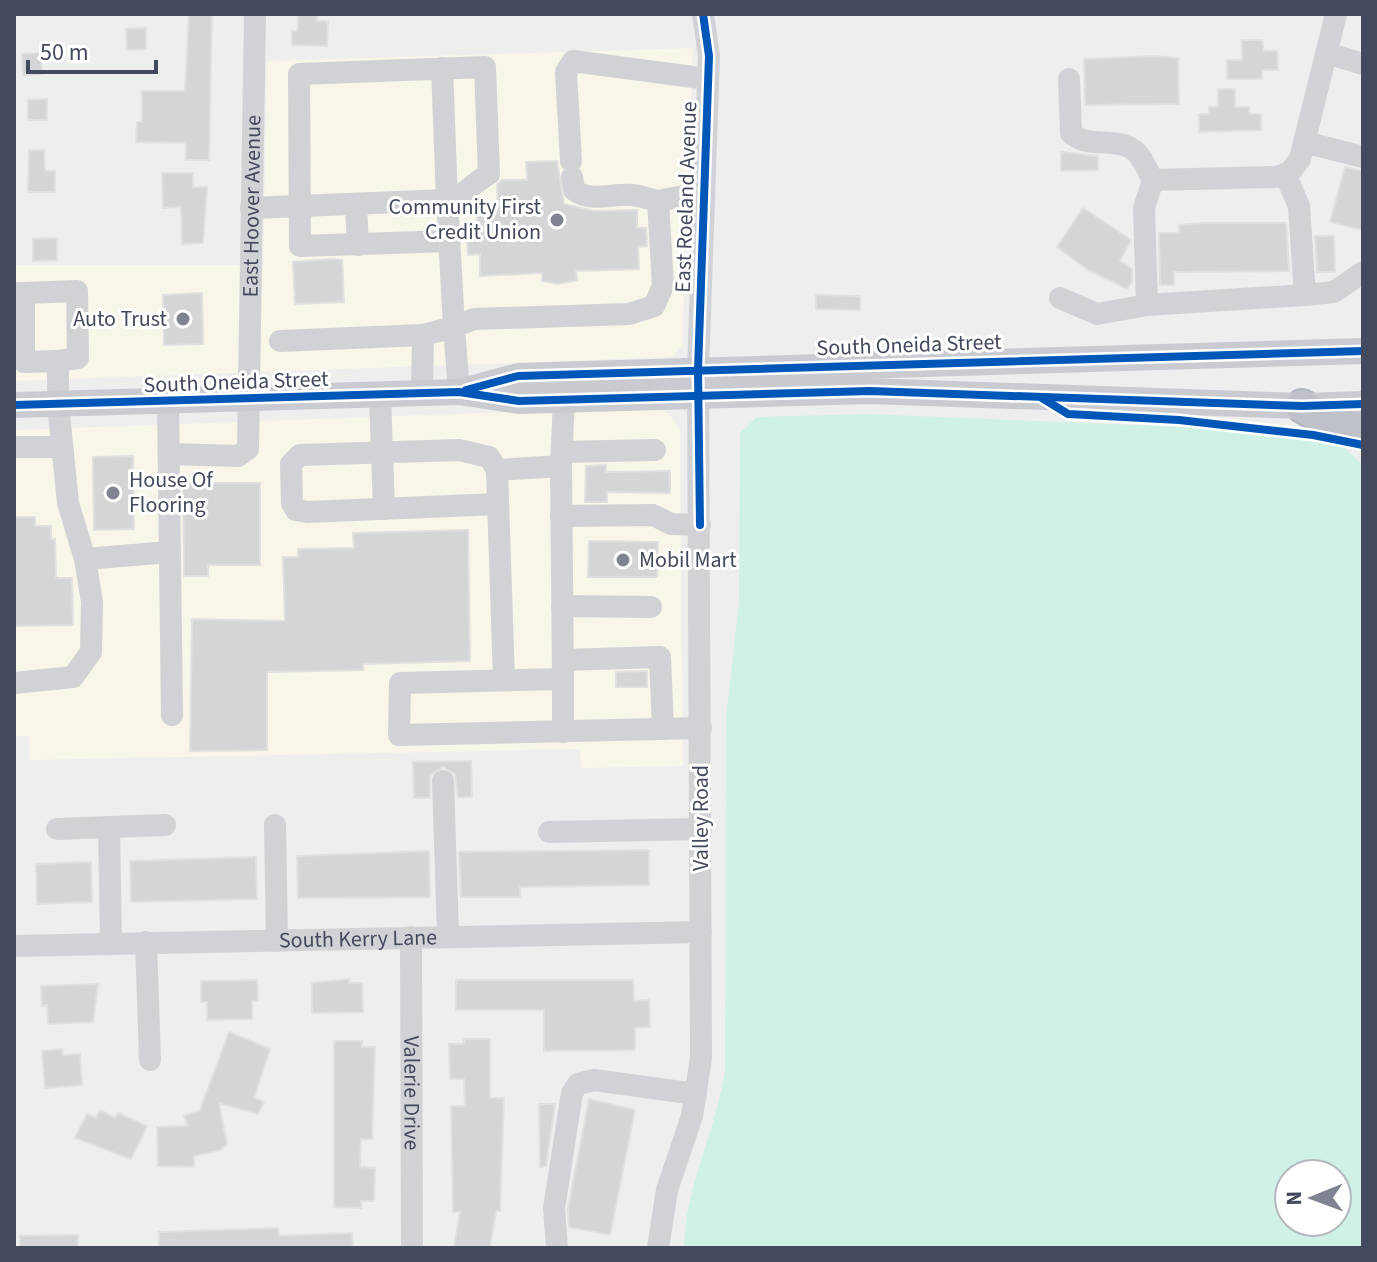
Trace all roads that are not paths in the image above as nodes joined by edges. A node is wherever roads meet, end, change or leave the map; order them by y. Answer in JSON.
{"nodes":[{"id":1,"x":255,"y":14,"type":"edge"},
{"id":2,"x":703,"y":14,"type":"edge"},
{"id":3,"x":1336,"y":14,"type":"edge"},
{"id":4,"x":1326,"y":53,"type":"junction"},
{"id":5,"x":1363,"y":64,"type":"edge"},
{"id":6,"x":442,"y":68,"type":"junction"},
{"id":7,"x":708,"y":79,"type":"junction"},
{"id":8,"x":1069,"y":79,"type":"dead end"},
{"id":9,"x":1304,"y":142,"type":"junction"},
{"id":10,"x":1363,"y":157,"type":"edge"},
{"id":11,"x":1285,"y":174,"type":"junction"},
{"id":12,"x":1153,"y":180,"type":"junction"},
{"id":13,"x":704,"y":192,"type":"junction"},
{"id":14,"x":447,"y":200,"type":"junction"},
{"id":15,"x":658,"y":201,"type":"junction"},
{"id":16,"x":356,"y":205,"type":"junction"},
{"id":17,"x":300,"y":207,"type":"junction"},
{"id":18,"x":251,"y":208,"type":"junction"},
{"id":19,"x":450,"y":241,"type":"junction"},
{"id":20,"x":358,"y":245,"type":"junction"},
{"id":21,"x":1363,"y":272,"type":"edge"},
{"id":22,"x":19,"y":293,"type":"edge"},
{"id":23,"x":1305,"y":295,"type":"junction"},
{"id":24,"x":1060,"y":298,"type":"dead end"},
{"id":25,"x":1147,"y":305,"type":"junction"},
{"id":26,"x":454,"y":327,"type":"junction"},
{"id":27,"x":423,"y":335,"type":"junction"},
{"id":28,"x":280,"y":341,"type":"dead end"},
{"id":29,"x":1363,"y":351,"type":"edge"},
{"id":30,"x":58,"y":361,"type":"junction"},
{"id":31,"x":19,"y":363,"type":"edge"},
{"id":32,"x":699,"y":382,"type":"junction"},
{"id":33,"x":459,"y":392,"type":"junction"},
{"id":34,"x":422,"y":394,"type":"junction"},
{"id":35,"x":380,"y":396,"type":"junction"},
{"id":36,"x":247,"y":400,"type":"junction"},
{"id":37,"x":564,"y":400,"type":"junction"},
{"id":38,"x":168,"y":402,"type":"junction"},
{"id":39,"x":58,"y":404,"type":"junction"},
{"id":40,"x":1363,"y":404,"type":"edge"},
{"id":41,"x":14,"y":405,"type":"edge"},
{"id":42,"x":1302,"y":406,"type":"junction"},
{"id":43,"x":1363,"y":430,"type":"edge"},
{"id":44,"x":14,"y":447,"type":"edge"},
{"id":45,"x":62,"y":447,"type":"junction"},
{"id":46,"x":655,"y":450,"type":"dead end"},
{"id":47,"x":382,"y":452,"type":"junction"},
{"id":48,"x":169,"y":454,"type":"junction"},
{"id":49,"x":561,"y":459,"type":"junction"},
{"id":50,"x":497,"y":470,"type":"junction"},
{"id":51,"x":498,"y":504,"type":"junction"},
{"id":52,"x":384,"y":509,"type":"junction"},
{"id":53,"x":561,"y":516,"type":"junction"},
{"id":54,"x":700,"y":525,"type":"junction"},
{"id":55,"x":169,"y":552,"type":"junction"},
{"id":56,"x":85,"y":559,"type":"junction"},
{"id":57,"x":562,"y":606,"type":"junction"},
{"id":58,"x":651,"y":607,"type":"dead end"},
{"id":59,"x":563,"y":669,"type":"junction"},
{"id":60,"x":504,"y":680,"type":"junction"},
{"id":61,"x":14,"y":683,"type":"edge"},
{"id":62,"x":172,"y":715,"type":"dead end"},
{"id":63,"x":701,"y":728,"type":"junction"},
{"id":64,"x":663,"y":729,"type":"junction"},
{"id":65,"x":563,"y":732,"type":"junction"},
{"id":66,"x":443,"y":781,"type":"dead end"},
{"id":67,"x":165,"y":825,"type":"dead end"},
{"id":68,"x":275,"y":825,"type":"dead end"},
{"id":69,"x":109,"y":827,"type":"junction"},
{"id":70,"x":57,"y":829,"type":"dead end"},
{"id":71,"x":701,"y":829,"type":"junction"},
{"id":72,"x":549,"y":832,"type":"dead end"},
{"id":73,"x":701,"y":932,"type":"junction"},
{"id":74,"x":448,"y":936,"type":"junction"},
{"id":75,"x":411,"y":937,"type":"junction"},
{"id":76,"x":277,"y":941,"type":"junction"},
{"id":77,"x":111,"y":942,"type":"junction"},
{"id":78,"x":146,"y":942,"type":"junction"},
{"id":79,"x":14,"y":946,"type":"edge"},
{"id":80,"x":150,"y":1060,"type":"dead end"},
{"id":81,"x":696,"y":1094,"type":"junction"},
{"id":82,"x":412,"y":1248,"type":"edge"},
{"id":83,"x":557,"y":1248,"type":"edge"},
{"id":84,"x":658,"y":1248,"type":"edge"}],
"edges":[{"from":1,"to":18,"type":"street","name":"East Hoover Avenue"},
{"from":2,"to":7,"type":"street","name":"East Roeland Avenue"},
{"from":3,"to":4,"type":"street"},
{"from":4,"to":5,"type":"street"},
{"from":4,"to":9,"type":"street"},
{"from":6,"to":14,"type":"street"},
{"from":6,"to":14,"type":"street"},
{"from":6,"to":17,"type":"street"},
{"from":7,"to":13,"type":"street","name":"East Roeland Avenue"},
{"from":7,"to":15,"type":"street"},
{"from":8,"to":12,"type":"street"},
{"from":9,"to":10,"type":"street"},
{"from":9,"to":11,"type":"street"},
{"from":11,"to":12,"type":"street"},
{"from":11,"to":23,"type":"street"},
{"from":12,"to":25,"type":"street"},
{"from":13,"to":15,"type":"street"},
{"from":13,"to":32,"type":"street","name":"East Roeland Avenue"},
{"from":14,"to":16,"type":"street"},
{"from":14,"to":19,"type":"street"},
{"from":15,"to":26,"type":"street"},
{"from":16,"to":17,"type":"street"},
{"from":16,"to":20,"type":"street"},
{"from":17,"to":18,"type":"street"},
{"from":17,"to":20,"type":"street"},
{"from":18,"to":36,"type":"street","name":"East Hoover Avenue"},
{"from":19,"to":20,"type":"street"},
{"from":19,"to":26,"type":"street"},
{"from":21,"to":23,"type":"street"},
{"from":22,"to":30,"type":"street"},
{"from":22,"to":31,"type":"street"},
{"from":23,"to":25,"type":"street"},
{"from":24,"to":25,"type":"street"},
{"from":26,"to":27,"type":"street"},
{"from":26,"to":33,"type":"street"},
{"from":27,"to":28,"type":"street"},
{"from":27,"to":34,"type":"street"},
{"from":29,"to":32,"type":"main road","name":"South Oneida Street"},
{"from":30,"to":31,"type":"street"},
{"from":30,"to":39,"type":"street"},
{"from":32,"to":33,"type":"main road","name":"South Oneida Street"},
{"from":32,"to":37,"type":"main road","name":"South Oneida Street"},
{"from":32,"to":42,"type":"main road","name":"South Oneida Street"},
{"from":32,"to":54,"type":"street","name":"Valley Road"},
{"from":33,"to":34,"type":"main road","name":"South Oneida Street"},
{"from":33,"to":37,"type":"main road","name":"South Oneida Street"},
{"from":34,"to":35,"type":"main road","name":"South Oneida Street"},
{"from":35,"to":36,"type":"main road","name":"South Oneida Street"},
{"from":35,"to":47,"type":"street"},
{"from":36,"to":38,"type":"main road","name":"South Oneida Street"},
{"from":36,"to":48,"type":"street","name":"East Hoover Avenue"},
{"from":37,"to":49,"type":"street"},
{"from":38,"to":39,"type":"main road","name":"South Oneida Street"},
{"from":38,"to":48,"type":"street"},
{"from":39,"to":41,"type":"main road","name":"South Oneida Street"},
{"from":39,"to":45,"type":"street"},
{"from":40,"to":42,"type":"main road","name":"South Oneida Street"},
{"from":42,"to":43,"type":"highway"},
{"from":44,"to":45,"type":"street"},
{"from":45,"to":56,"type":"street"},
{"from":46,"to":49,"type":"street"},
{"from":47,"to":50,"type":"street"},
{"from":47,"to":52,"type":"street"},
{"from":47,"to":52,"type":"street"},
{"from":48,"to":55,"type":"street"},
{"from":49,"to":50,"type":"street"},
{"from":49,"to":53,"type":"street"},
{"from":50,"to":51,"type":"street"},
{"from":51,"to":52,"type":"street"},
{"from":51,"to":60,"type":"street"},
{"from":53,"to":54,"type":"street"},
{"from":53,"to":57,"type":"street"},
{"from":54,"to":63,"type":"street","name":"Valley Road"},
{"from":55,"to":56,"type":"street"},
{"from":55,"to":62,"type":"street"},
{"from":56,"to":61,"type":"street"},
{"from":57,"to":58,"type":"street"},
{"from":57,"to":59,"type":"street"},
{"from":59,"to":60,"type":"street"},
{"from":59,"to":64,"type":"street"},
{"from":59,"to":65,"type":"street"},
{"from":60,"to":65,"type":"street"},
{"from":63,"to":64,"type":"street"},
{"from":63,"to":71,"type":"street","name":"Valley Road"},
{"from":64,"to":65,"type":"street"},
{"from":66,"to":74,"type":"street"},
{"from":67,"to":69,"type":"street"},
{"from":68,"to":76,"type":"street"},
{"from":69,"to":70,"type":"street"},
{"from":69,"to":77,"type":"street"},
{"from":71,"to":72,"type":"street"},
{"from":71,"to":73,"type":"street","name":"Valley Road"},
{"from":73,"to":74,"type":"street","name":"South Kerry Lane"},
{"from":73,"to":81,"type":"street","name":"Valley Road"},
{"from":74,"to":75,"type":"street","name":"South Kerry Lane"},
{"from":75,"to":76,"type":"street","name":"South Kerry Lane"},
{"from":75,"to":82,"type":"street","name":"Valerie Drive"},
{"from":76,"to":78,"type":"street","name":"South Kerry Lane"},
{"from":77,"to":78,"type":"street","name":"South Kerry Lane"},
{"from":77,"to":79,"type":"street","name":"South Kerry Lane"},
{"from":78,"to":80,"type":"street"},
{"from":81,"to":83,"type":"street"},
{"from":81,"to":84,"type":"street","name":"Valley Road"}]}
